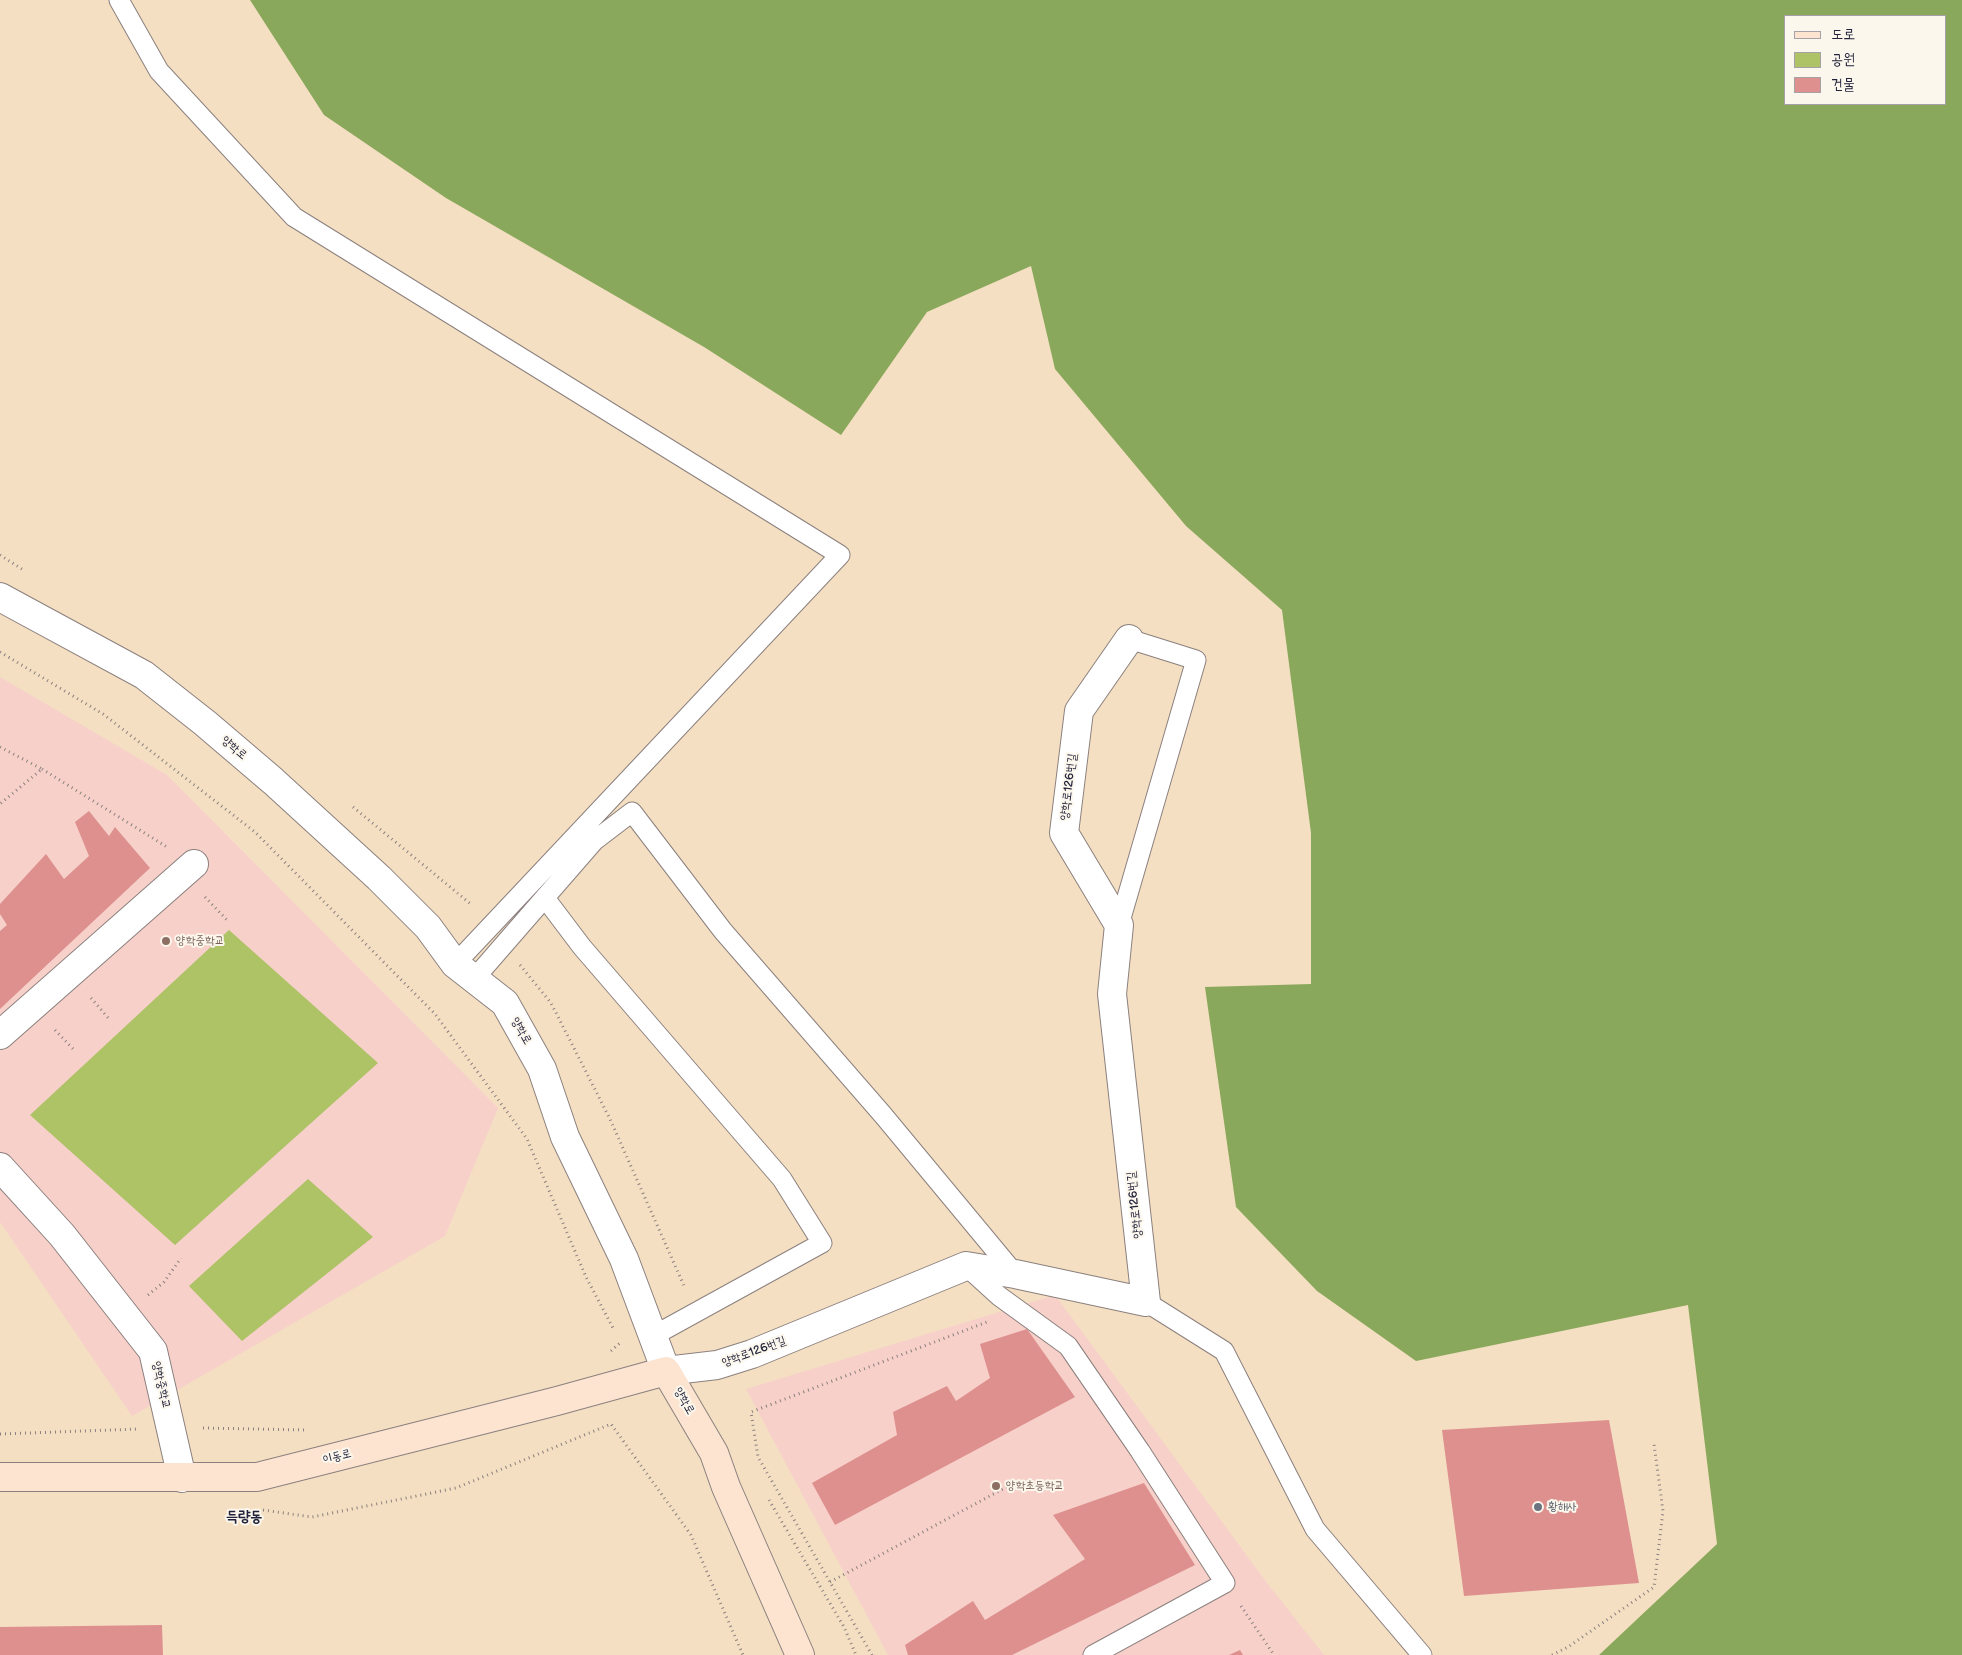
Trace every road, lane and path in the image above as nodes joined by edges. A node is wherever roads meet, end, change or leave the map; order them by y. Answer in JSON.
{"nodes":[{"id":1,"x":119,"y":0,"type":"edge"},
{"id":2,"x":0,"y":597,"type":"edge"},
{"id":3,"x":1129,"y":639,"type":"joint"},
{"id":4,"x":0,"y":652,"type":"edge"},
{"id":5,"x":0,"y":747,"type":"edge"},
{"id":6,"x":42,"y":769,"type":"junction"},
{"id":7,"x":0,"y":804,"type":"edge"},
{"id":8,"x":194,"y":864,"type":"joint"},
{"id":9,"x":545,"y":898,"type":"junction"},
{"id":10,"x":1119,"y":925,"type":"junction"},
{"id":11,"x":515,"y":960,"type":"dead end"},
{"id":12,"x":465,"y":972,"type":"junction"},
{"id":13,"x":0,"y":1035,"type":"edge"},
{"id":14,"x":0,"y":1166,"type":"edge"},
{"id":15,"x":181,"y":1258,"type":"dead end"},
{"id":16,"x":966,"y":1266,"type":"junction"},
{"id":17,"x":1015,"y":1274,"type":"junction"},
{"id":18,"x":688,"y":1293,"type":"dead end"},
{"id":19,"x":1146,"y":1302,"type":"junction"},
{"id":20,"x":1018,"y":1310,"type":"junction"},
{"id":21,"x":124,"y":1314,"type":"junction"},
{"id":22,"x":653,"y":1336,"type":"junction"},
{"id":23,"x":607,"y":1355,"type":"dead end"},
{"id":24,"x":666,"y":1371,"type":"junction"},
{"id":25,"x":170,"y":1428,"type":"junction"},
{"id":26,"x":310,"y":1430,"type":"dead end"},
{"id":27,"x":0,"y":1434,"type":"edge"},
{"id":28,"x":1654,"y":1444,"type":"dead end"},
{"id":29,"x":0,"y":1477,"type":"edge"},
{"id":30,"x":182,"y":1478,"type":"junction"},
{"id":31,"x":1014,"y":1483,"type":"dead end"},
{"id":32,"x":766,"y":1495,"type":"dead end"},
{"id":33,"x":275,"y":1510,"type":"dead end"},
{"id":34,"x":830,"y":1582,"type":"junction"},
{"id":35,"x":1225,"y":1582,"type":"junction"},
{"id":36,"x":743,"y":1655,"type":"edge"},
{"id":37,"x":800,"y":1655,"type":"edge"},
{"id":38,"x":856,"y":1655,"type":"edge"},
{"id":39,"x":872,"y":1655,"type":"edge"},
{"id":40,"x":1093,"y":1655,"type":"edge"},
{"id":41,"x":1274,"y":1655,"type":"edge"},
{"id":42,"x":1422,"y":1655,"type":"edge"},
{"id":43,"x":1552,"y":1655,"type":"edge"}],
"edges":[{"from":1,"to":12,"type":"lane"},
{"from":2,"to":12,"type":"street","name":"양학로"},
{"from":3,"to":10,"type":"street","name":"양학로126번길"},
{"from":3,"to":10,"type":"lane"},
{"from":4,"to":23,"type":"path"},
{"from":5,"to":6,"type":"path"},
{"from":6,"to":7,"type":"path"},
{"from":6,"to":8,"type":"path"},
{"from":8,"to":13,"type":"street"},
{"from":9,"to":12,"type":"lane"},
{"from":9,"to":17,"type":"lane"},
{"from":9,"to":22,"type":"lane"},
{"from":10,"to":19,"type":"street","name":"양학로126번길"},
{"from":11,"to":18,"type":"path"},
{"from":12,"to":22,"type":"street","name":"양학로"},
{"from":14,"to":21,"type":"street","name":"양학중학교"},
{"from":15,"to":21,"type":"path"},
{"from":16,"to":17,"type":"street"},
{"from":16,"to":20,"type":"lane"},
{"from":16,"to":24,"type":"street","name":"양학로126번길"},
{"from":17,"to":19,"type":"street"},
{"from":19,"to":42,"type":"lane"},
{"from":20,"to":34,"type":"path"},
{"from":20,"to":35,"type":"lane"},
{"from":21,"to":25,"type":"street","name":"양학중학교"},
{"from":22,"to":24,"type":"street","name":"양학로"},
{"from":24,"to":30,"type":"street","name":"이동로"},
{"from":24,"to":37,"type":"street","name":"양학로"},
{"from":25,"to":26,"type":"path"},
{"from":25,"to":27,"type":"path"},
{"from":25,"to":30,"type":"street","name":"양학중학교"},
{"from":28,"to":43,"type":"path"},
{"from":29,"to":30,"type":"street","name":"이동로"},
{"from":31,"to":34,"type":"path"},
{"from":32,"to":38,"type":"path"},
{"from":33,"to":36,"type":"path"},
{"from":34,"to":39,"type":"path"},
{"from":35,"to":40,"type":"lane"},
{"from":35,"to":41,"type":"path"}]}
